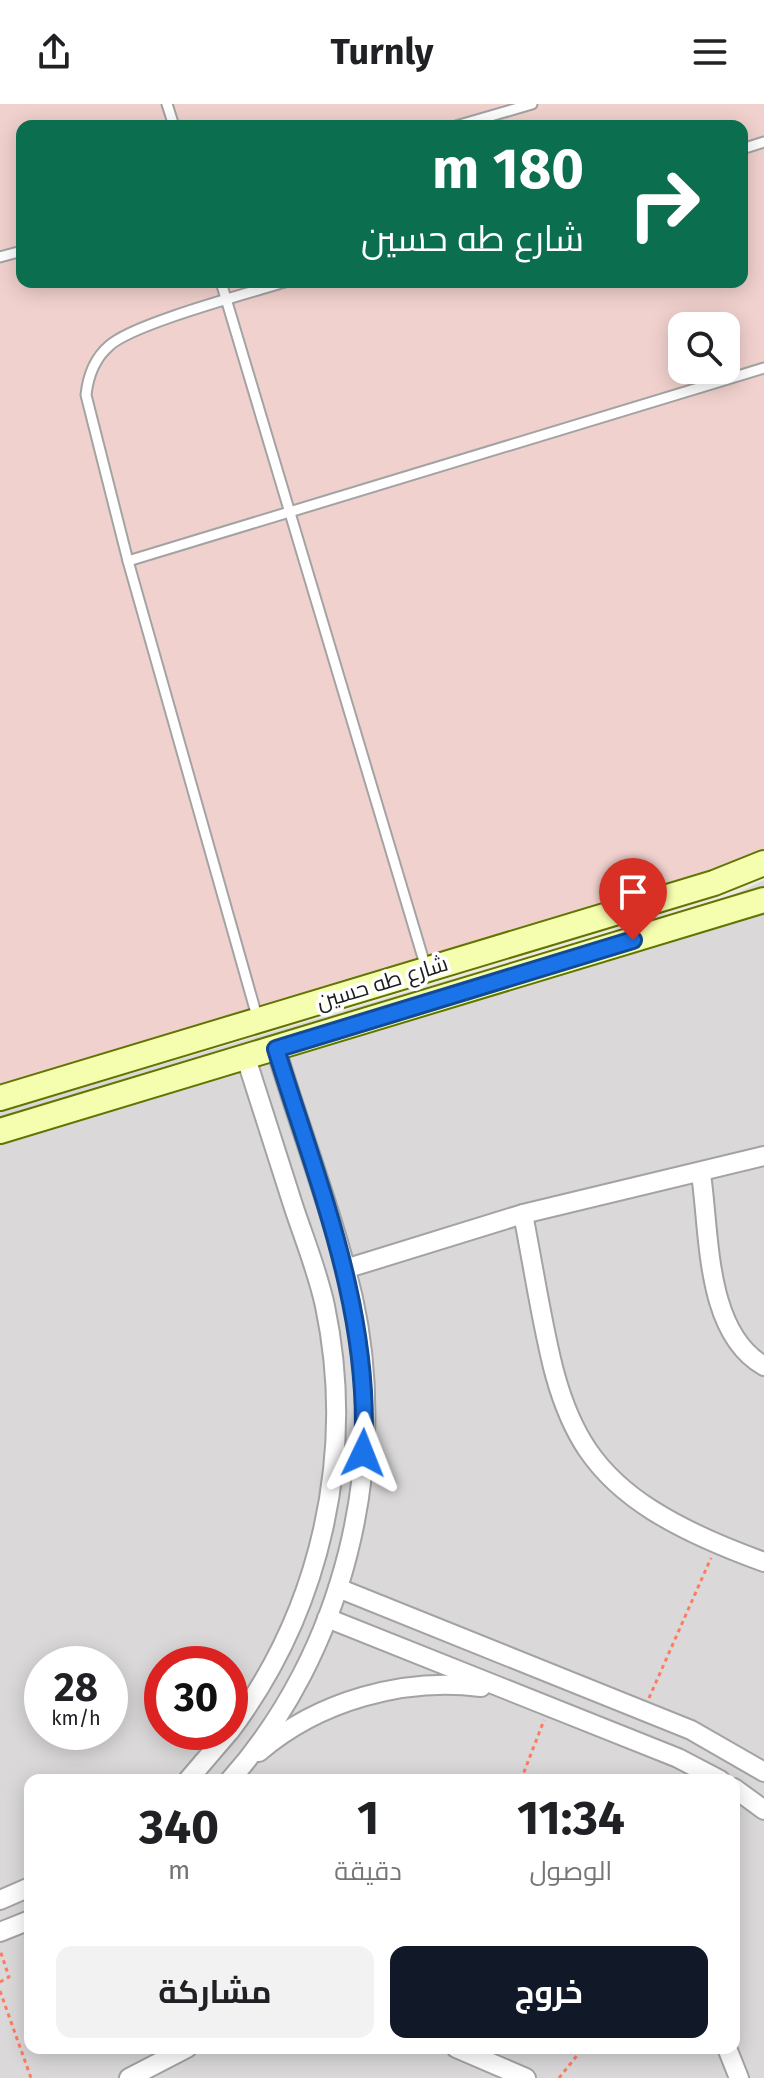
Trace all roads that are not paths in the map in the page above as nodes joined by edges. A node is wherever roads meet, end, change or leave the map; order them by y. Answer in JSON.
{"nodes":[{"id":1,"x":532,"y":104,"type":"edge"},
{"id":2,"x":477,"y":120,"type":"edge"},
{"id":3,"x":223,"y":288,"type":"edge"},
{"id":4,"x":264,"y":288,"type":"edge"},
{"id":5,"x":226,"y":299,"type":"junction"},
{"id":6,"x":764,"y":368,"type":"edge"},
{"id":7,"x":290,"y":513,"type":"junction"},
{"id":8,"x":128,"y":561,"type":"junction"},
{"id":9,"x":764,"y":863,"type":"edge"},
{"id":10,"x":764,"y":900,"type":"edge"},
{"id":11,"x":426,"y":968,"type":"junction"},
{"id":12,"x":258,"y":1021,"type":"junction"},
{"id":13,"x":263,"y":1053,"type":"junction"},
{"id":14,"x":0,"y":1098,"type":"edge"},
{"id":15,"x":0,"y":1131,"type":"edge"},
{"id":16,"x":764,"y":1156,"type":"edge"},
{"id":17,"x":701,"y":1174,"type":"junction"},
{"id":18,"x":523,"y":1214,"type":"junction"},
{"id":19,"x":345,"y":1269,"type":"junction"},
{"id":20,"x":764,"y":1366,"type":"edge"},
{"id":21,"x":764,"y":1562,"type":"edge"},
{"id":22,"x":338,"y":1588,"type":"junction"},
{"id":23,"x":327,"y":1618,"type":"junction"},
{"id":24,"x":502,"y":1690,"type":"junction"},
{"id":25,"x":248,"y":1702,"type":"edge"},
{"id":26,"x":213,"y":1750,"type":"edge"},
{"id":27,"x":764,"y":1772,"type":"edge"},
{"id":28,"x":193,"y":1774,"type":"edge"},
{"id":29,"x":234,"y":1774,"type":"edge"},
{"id":30,"x":236,"y":1774,"type":"edge"},
{"id":31,"x":709,"y":1774,"type":"edge"},
{"id":32,"x":740,"y":1792,"type":"edge"},
{"id":33,"x":764,"y":1810,"type":"edge"},
{"id":34,"x":24,"y":1890,"type":"edge"},
{"id":35,"x":0,"y":1900,"type":"edge"},
{"id":36,"x":24,"y":1922,"type":"edge"},
{"id":37,"x":0,"y":1932,"type":"edge"},
{"id":38,"x":175,"y":2054,"type":"edge"},
{"id":39,"x":470,"y":2054,"type":"edge"},
{"id":40,"x":729,"y":2054,"type":"edge"},
{"id":41,"x":129,"y":2078,"type":"edge"},
{"id":42,"x":526,"y":2078,"type":"edge"},
{"id":43,"x":739,"y":2078,"type":"edge"}],
"edges":[{"from":1,"to":2,"type":"lane"},
{"from":3,"to":5,"type":"lane"},
{"from":4,"to":5,"type":"lane"},
{"from":5,"to":7,"type":"lane"},
{"from":5,"to":8,"type":"lane"},
{"from":6,"to":7,"type":"lane"},
{"from":7,"to":8,"type":"lane"},
{"from":7,"to":11,"type":"lane"},
{"from":8,"to":12,"type":"lane"},
{"from":9,"to":11,"type":"main road","name":"شارع طه حسين"},
{"from":10,"to":13,"type":"main road","name":"شارع طه حسين"},
{"from":11,"to":12,"type":"main road","name":"شارع طه حسين"},
{"from":12,"to":13,"type":"main road"},
{"from":12,"to":14,"type":"main road","name":"شارع طه حسين"},
{"from":13,"to":15,"type":"main road","name":"شارع طه حسين"},
{"from":13,"to":19,"type":"street"},
{"from":13,"to":25,"type":"street"},
{"from":16,"to":17,"type":"street"},
{"from":17,"to":18,"type":"street"},
{"from":17,"to":20,"type":"street"},
{"from":18,"to":19,"type":"street"},
{"from":18,"to":21,"type":"street"},
{"from":19,"to":22,"type":"street"},
{"from":22,"to":23,"type":"street"},
{"from":22,"to":27,"type":"street"},
{"from":23,"to":24,"type":"street"},
{"from":23,"to":29,"type":"street"},
{"from":24,"to":30,"type":"street"},
{"from":24,"to":31,"type":"street"},
{"from":26,"to":28,"type":"street"},
{"from":32,"to":33,"type":"street"},
{"from":34,"to":35,"type":"street"},
{"from":36,"to":37,"type":"street"},
{"from":38,"to":41,"type":"street"},
{"from":39,"to":42,"type":"street"},
{"from":40,"to":43,"type":"street"}]}
